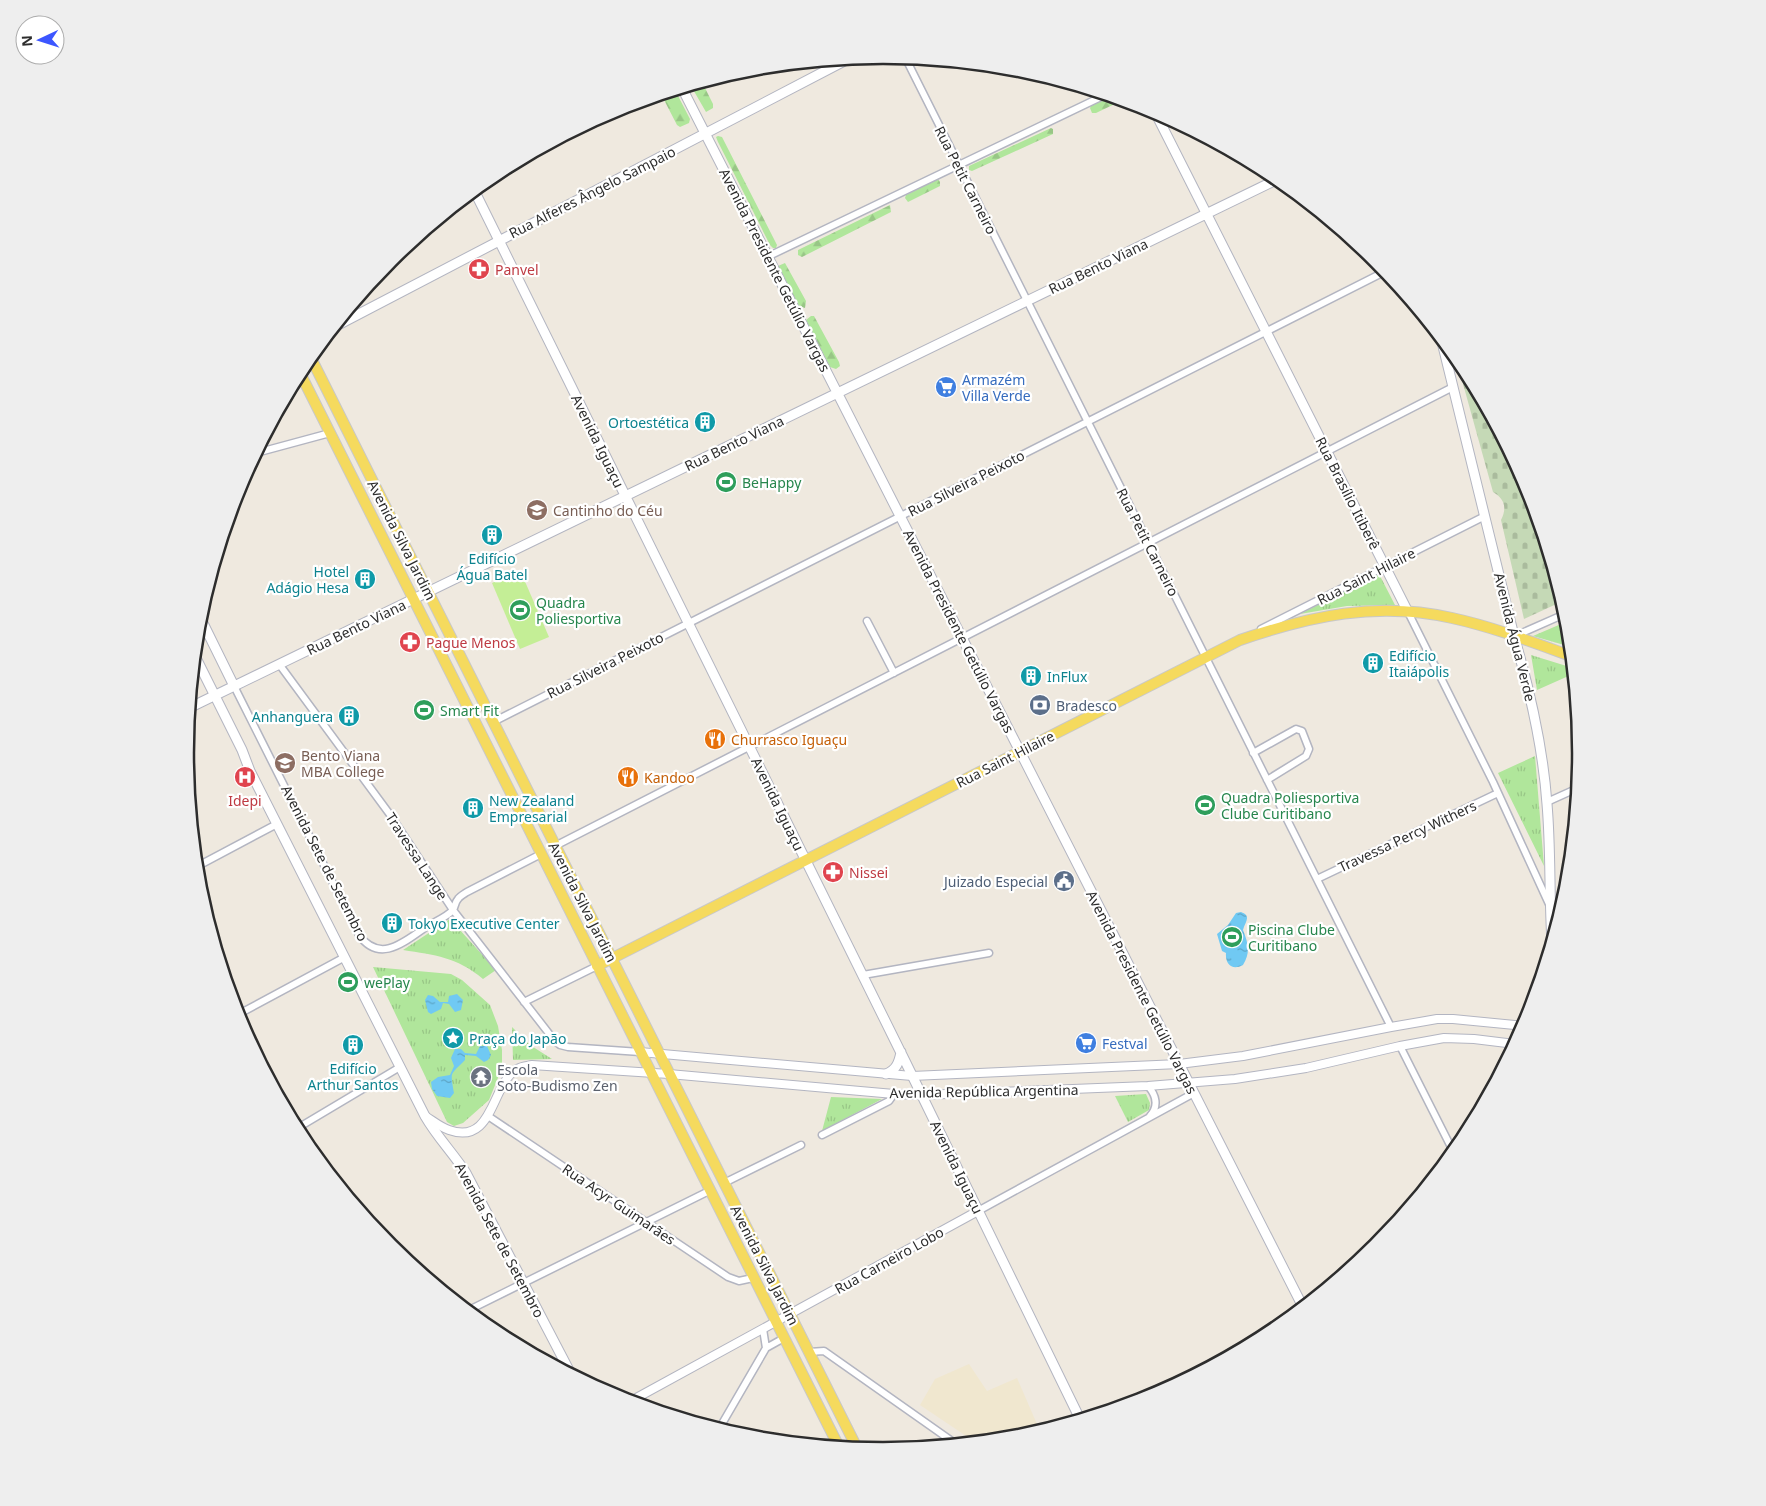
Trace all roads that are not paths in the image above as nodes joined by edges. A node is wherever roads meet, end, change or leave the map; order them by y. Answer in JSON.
{"nodes":[{"id":1,"x":836,"y":65,"type":"edge"},
{"id":2,"x":909,"y":65,"type":"edge"},
{"id":3,"x":685,"y":93,"type":"edge"},
{"id":4,"x":1097,"y":98,"type":"edge"},
{"id":5,"x":1160,"y":122,"type":"edge"},
{"id":6,"x":705,"y":134,"type":"junction"},
{"id":7,"x":959,"y":165,"type":"junction"},
{"id":8,"x":1270,"y":183,"type":"edge"},
{"id":9,"x":477,"y":196,"type":"edge"},
{"id":10,"x":1206,"y":214,"type":"junction"},
{"id":11,"x":499,"y":241,"type":"junction"},
{"id":12,"x":769,"y":256,"type":"junction"},
{"id":13,"x":1378,"y":275,"type":"edge"},
{"id":14,"x":1027,"y":301,"type":"junction"},
{"id":15,"x":347,"y":320,"type":"edge"},
{"id":16,"x":1266,"y":331,"type":"junction"},
{"id":17,"x":1445,"y":354,"type":"edge"},
{"id":18,"x":314,"y":364,"type":"edge"},
{"id":19,"x":304,"y":380,"type":"edge"},
{"id":20,"x":1453,"y":387,"type":"junction"},
{"id":21,"x":838,"y":393,"type":"junction"},
{"id":22,"x":1087,"y":421,"type":"junction"},
{"id":23,"x":330,"y":434,"type":"junction"},
{"id":24,"x":264,"y":451,"type":"edge"},
{"id":25,"x":1327,"y":452,"type":"junction"},
{"id":26,"x":376,"y":488,"type":"junction"},
{"id":27,"x":625,"y":496,"type":"junction"},
{"id":28,"x":366,"y":506,"type":"junction"},
{"id":29,"x":900,"y":516,"type":"junction"},
{"id":30,"x":1485,"y":516,"type":"junction"},
{"id":31,"x":1148,"y":543,"type":"junction"},
{"id":32,"x":1385,"y":566,"type":"junction"},
{"id":33,"x":428,"y":592,"type":"junction"},
{"id":34,"x":413,"y":599,"type":"junction"},
{"id":35,"x":1408,"y":612,"type":"junction"},
{"id":36,"x":1558,"y":616,"type":"edge"},
{"id":37,"x":866,"y":621,"type":"dead end"},
{"id":38,"x":688,"y":623,"type":"junction"},
{"id":39,"x":206,"y":628,"type":"edge"},
{"id":40,"x":1514,"y":636,"type":"junction"},
{"id":41,"x":962,"y":638,"type":"junction"},
{"id":42,"x":1240,"y":640,"type":"junction"},
{"id":43,"x":1564,"y":653,"type":"edge"},
{"id":44,"x":1205,"y":657,"type":"junction"},
{"id":45,"x":279,"y":664,"type":"junction"},
{"id":46,"x":200,"y":665,"type":"edge"},
{"id":47,"x":448,"y":670,"type":"junction"},
{"id":48,"x":894,"y":673,"type":"junction"},
{"id":49,"x":234,"y":686,"type":"junction"},
{"id":50,"x":478,"y":692,"type":"junction"},
{"id":51,"x":215,"y":695,"type":"junction"},
{"id":52,"x":195,"y":705,"type":"edge"},
{"id":53,"x":493,"y":722,"type":"junction"},
{"id":54,"x":504,"y":743,"type":"junction"},
{"id":55,"x":750,"y":747,"type":"junction"},
{"id":56,"x":1020,"y":751,"type":"junction"},
{"id":57,"x":1253,"y":753,"type":"junction"},
{"id":58,"x":498,"y":768,"type":"junction"},
{"id":59,"x":1267,"y":780,"type":"junction"},
{"id":60,"x":1571,"y":791,"type":"edge"},
{"id":61,"x":1498,"y":793,"type":"junction"},
{"id":62,"x":1547,"y":802,"type":"junction"},
{"id":63,"x":277,"y":824,"type":"junction"},
{"id":64,"x":555,"y":846,"type":"junction"},
{"id":65,"x":540,"y":854,"type":"junction"},
{"id":66,"x":806,"y":860,"type":"junction"},
{"id":67,"x":203,"y":864,"type":"edge"},
{"id":68,"x":1317,"y":879,"type":"junction"},
{"id":69,"x":1550,"y":906,"type":"junction"},
{"id":70,"x":453,"y":910,"type":"junction"},
{"id":71,"x":1551,"y":923,"type":"edge"},
{"id":72,"x":989,"y":953,"type":"dead end"},
{"id":73,"x":345,"y":957,"type":"junction"},
{"id":74,"x":611,"y":959,"type":"junction"},
{"id":75,"x":597,"y":966,"type":"junction"},
{"id":76,"x":862,"y":975,"type":"junction"},
{"id":77,"x":524,"y":1002,"type":"junction"},
{"id":78,"x":244,"y":1011,"type":"edge"},
{"id":79,"x":1516,"y":1025,"type":"edge"},
{"id":80,"x":1391,"y":1027,"type":"junction"},
{"id":81,"x":1508,"y":1043,"type":"edge"},
{"id":82,"x":560,"y":1045,"type":"joint"},
{"id":83,"x":1400,"y":1046,"type":"junction"},
{"id":84,"x":640,"y":1052,"type":"junction"},
{"id":85,"x":901,"y":1052,"type":"junction"},
{"id":86,"x":659,"y":1053,"type":"junction"},
{"id":87,"x":1179,"y":1064,"type":"junction"},
{"id":88,"x":400,"y":1067,"type":"junction"},
{"id":89,"x":650,"y":1073,"type":"junction"},
{"id":90,"x":669,"y":1074,"type":"junction"},
{"id":91,"x":886,"y":1074,"type":"junction"},
{"id":92,"x":912,"y":1076,"type":"junction"},
{"id":93,"x":1189,"y":1083,"type":"junction"},
{"id":94,"x":1148,"y":1086,"type":"junction"},
{"id":95,"x":1194,"y":1093,"type":"junction"},
{"id":96,"x":894,"y":1094,"type":"junction"},
{"id":97,"x":921,"y":1095,"type":"junction"},
{"id":98,"x":681,"y":1098,"type":"junction"},
{"id":99,"x":425,"y":1116,"type":"junction"},
{"id":100,"x":488,"y":1116,"type":"junction"},
{"id":101,"x":1149,"y":1118,"type":"junction"},
{"id":102,"x":675,"y":1122,"type":"junction"},
{"id":103,"x":303,"y":1125,"type":"edge"},
{"id":104,"x":822,"y":1135,"type":"dead end"},
{"id":105,"x":801,"y":1145,"type":"dead end"},
{"id":106,"x":1450,"y":1145,"type":"edge"},
{"id":107,"x":724,"y":1183,"type":"junction"},
{"id":108,"x":710,"y":1191,"type":"junction"},
{"id":109,"x":978,"y":1211,"type":"junction"},
{"id":110,"x":646,"y":1222,"type":"junction"},
{"id":111,"x":753,"y":1278,"type":"junction"},
{"id":112,"x":524,"y":1283,"type":"junction"},
{"id":113,"x":1300,"y":1302,"type":"edge"},
{"id":114,"x":474,"y":1308,"type":"edge"},
{"id":115,"x":790,"y":1314,"type":"junction"},
{"id":116,"x":776,"y":1322,"type":"junction"},
{"id":117,"x":764,"y":1329,"type":"junction"},
{"id":118,"x":784,"y":1338,"type":"junction"},
{"id":119,"x":766,"y":1348,"type":"junction"},
{"id":120,"x":809,"y":1352,"type":"junction"},
{"id":121,"x":566,"y":1365,"type":"edge"},
{"id":122,"x":638,"y":1397,"type":"edge"},
{"id":123,"x":1078,"y":1414,"type":"edge"},
{"id":124,"x":722,"y":1423,"type":"edge"},
{"id":125,"x":949,"y":1439,"type":"edge"},
{"id":126,"x":836,"y":1441,"type":"edge"},
{"id":127,"x":854,"y":1441,"type":"edge"}],
"edges":[{"from":1,"to":6,"type":"main road","name":"Rua Alferes Ângelo Sampaio"},
{"from":2,"to":7,"type":"street","name":"Rua Petit Carneiro"},
{"from":3,"to":6,"type":"main road","name":"Avenida Presidente Getúlio Vargas"},
{"from":4,"to":7,"type":"street"},
{"from":5,"to":10,"type":"main road","name":"Rua Brasílio Itiberê"},
{"from":6,"to":11,"type":"main road","name":"Rua Alferes Ângelo Sampaio"},
{"from":6,"to":12,"type":"main road","name":"Avenida Presidente Getúlio Vargas"},
{"from":7,"to":12,"type":"street"},
{"from":7,"to":14,"type":"street","name":"Rua Petit Carneiro"},
{"from":8,"to":10,"type":"main road","name":"Rua Bento Viana"},
{"from":9,"to":11,"type":"main road","name":"Avenida Iguaçu"},
{"from":10,"to":14,"type":"main road","name":"Rua Bento Viana"},
{"from":10,"to":16,"type":"main road","name":"Rua Brasílio Itiberê"},
{"from":11,"to":15,"type":"main road","name":"Rua Alferes Ângelo Sampaio"},
{"from":11,"to":27,"type":"main road","name":"Avenida Iguaçu"},
{"from":12,"to":21,"type":"main road","name":"Avenida Presidente Getúlio Vargas"},
{"from":13,"to":16,"type":"street","name":"Rua Silveira Peixoto"},
{"from":14,"to":21,"type":"main road","name":"Rua Bento Viana"},
{"from":14,"to":22,"type":"street","name":"Rua Petit Carneiro"},
{"from":16,"to":22,"type":"street","name":"Rua Silveira Peixoto"},
{"from":16,"to":25,"type":"main road","name":"Rua Brasílio Itiberê"},
{"from":17,"to":20,"type":"main road","name":"Avenida Água Verde"},
{"from":18,"to":26,"type":"main road","name":"Avenida Silva Jardim"},
{"from":19,"to":23,"type":"main road","name":"Avenida Silva Jardim"},
{"from":20,"to":25,"type":"street"},
{"from":20,"to":30,"type":"main road","name":"Avenida Água Verde"},
{"from":21,"to":27,"type":"main road","name":"Rua Bento Viana"},
{"from":21,"to":29,"type":"main road","name":"Avenida Presidente Getúlio Vargas"},
{"from":22,"to":29,"type":"street","name":"Rua Silveira Peixoto"},
{"from":22,"to":31,"type":"street","name":"Rua Petit Carneiro"},
{"from":23,"to":24,"type":"street"},
{"from":23,"to":28,"type":"main road","name":"Avenida Silva Jardim"},
{"from":25,"to":31,"type":"street"},
{"from":25,"to":32,"type":"main road","name":"Rua Brasílio Itiberê"},
{"from":26,"to":28,"type":"main road"},
{"from":26,"to":33,"type":"main road","name":"Avenida Silva Jardim"},
{"from":27,"to":33,"type":"main road","name":"Rua Bento Viana"},
{"from":27,"to":38,"type":"main road","name":"Avenida Iguaçu"},
{"from":28,"to":34,"type":"main road","name":"Avenida Silva Jardim"},
{"from":29,"to":38,"type":"street","name":"Rua Silveira Peixoto"},
{"from":29,"to":41,"type":"main road","name":"Avenida Presidente Getúlio Vargas"},
{"from":30,"to":32,"type":"street","name":"Rua Saint Hilaire"},
{"from":30,"to":40,"type":"main road","name":"Avenida Água Verde"},
{"from":31,"to":41,"type":"street"},
{"from":31,"to":44,"type":"street","name":"Rua Petit Carneiro"},
{"from":32,"to":35,"type":"main road","name":"Rua Brasílio Itiberê"},
{"from":32,"to":42,"type":"street","name":"Rua Saint Hilaire"},
{"from":33,"to":34,"type":"main road","name":"Rua Bento Viana"},
{"from":33,"to":50,"type":"main road","name":"Avenida Silva Jardim"},
{"from":34,"to":45,"type":"main road","name":"Rua Bento Viana"},
{"from":34,"to":47,"type":"main road","name":"Avenida Silva Jardim"},
{"from":35,"to":40,"type":"main road"},
{"from":35,"to":42,"type":"main road"},
{"from":35,"to":61,"type":"street","name":"Rua Brasílio Itiberê"},
{"from":36,"to":40,"type":"street"},
{"from":37,"to":48,"type":"street"},
{"from":38,"to":53,"type":"street","name":"Rua Silveira Peixoto"},
{"from":38,"to":55,"type":"main road","name":"Avenida Iguaçu"},
{"from":39,"to":49,"type":"main road","name":"Avenida Sete de Setembro"},
{"from":40,"to":43,"type":"main road"},
{"from":40,"to":62,"type":"main road","name":"Avenida Água Verde"},
{"from":41,"to":48,"type":"street"},
{"from":41,"to":56,"type":"main road","name":"Avenida Presidente Getúlio Vargas"},
{"from":42,"to":44,"type":"main road","name":"Rua Saint Hilaire"},
{"from":44,"to":56,"type":"main road","name":"Rua Saint Hilaire"},
{"from":44,"to":57,"type":"street","name":"Rua Petit Carneiro"},
{"from":45,"to":49,"type":"main road","name":"Rua Bento Viana"},
{"from":45,"to":70,"type":"street","name":"Travessa Lange"},
{"from":46,"to":51,"type":"main road","name":"Avenida Sete de Setembro"},
{"from":47,"to":50,"type":"main road"},
{"from":47,"to":58,"type":"main road","name":"Avenida Silva Jardim"},
{"from":48,"to":55,"type":"street"},
{"from":49,"to":51,"type":"main road","name":"Rua Bento Viana"},
{"from":49,"to":70,"type":"street","name":"Avenida Sete de Setembro"},
{"from":50,"to":53,"type":"main road","name":"Avenida Silva Jardim"},
{"from":51,"to":52,"type":"main road","name":"Rua Bento Viana"},
{"from":51,"to":63,"type":"main road","name":"Avenida Sete de Setembro"},
{"from":53,"to":54,"type":"main road","name":"Avenida Silva Jardim"},
{"from":54,"to":58,"type":"main road"},
{"from":54,"to":64,"type":"main road","name":"Avenida Silva Jardim"},
{"from":55,"to":64,"type":"street"},
{"from":55,"to":66,"type":"main road","name":"Avenida Iguaçu"},
{"from":56,"to":66,"type":"main road","name":"Rua Saint Hilaire"},
{"from":56,"to":87,"type":"main road","name":"Avenida Presidente Getúlio Vargas"},
{"from":57,"to":59,"type":"street","name":"Rua Petit Carneiro"},
{"from":57,"to":59,"type":"street"},
{"from":58,"to":65,"type":"main road","name":"Avenida Silva Jardim"},
{"from":59,"to":68,"type":"street","name":"Rua Petit Carneiro"},
{"from":60,"to":62,"type":"street"},
{"from":61,"to":68,"type":"street","name":"Travessa Percy Withers"},
{"from":61,"to":69,"type":"street","name":"Rua Brasílio Itiberê"},
{"from":62,"to":69,"type":"main road","name":"Avenida Água Verde"},
{"from":63,"to":67,"type":"street"},
{"from":63,"to":73,"type":"main road","name":"Avenida Sete de Setembro"},
{"from":64,"to":74,"type":"main road","name":"Avenida Silva Jardim"},
{"from":65,"to":70,"type":"street"},
{"from":65,"to":75,"type":"main road","name":"Avenida Silva Jardim"},
{"from":66,"to":74,"type":"main road","name":"Rua Saint Hilaire"},
{"from":66,"to":76,"type":"main road","name":"Avenida Iguaçu"},
{"from":68,"to":80,"type":"street","name":"Rua Petit Carneiro"},
{"from":69,"to":71,"type":"main road","name":"Avenida Água Verde"},
{"from":70,"to":77,"type":"street","name":"Travessa Lange"},
{"from":72,"to":76,"type":"street"},
{"from":73,"to":78,"type":"street"},
{"from":73,"to":88,"type":"main road","name":"Avenida Sete de Setembro"},
{"from":74,"to":75,"type":"main road","name":"Rua Saint Hilaire"},
{"from":74,"to":86,"type":"main road","name":"Avenida Silva Jardim"},
{"from":75,"to":77,"type":"street","name":"Rua Saint Hilaire"},
{"from":75,"to":84,"type":"main road","name":"Avenida Silva Jardim"},
{"from":76,"to":85,"type":"main road","name":"Avenida Iguaçu"},
{"from":77,"to":82,"type":"street","name":"Travessa Lange"},
{"from":79,"to":80,"type":"street","name":"Avenida República Argentina"},
{"from":80,"to":87,"type":"street","name":"Avenida República Argentina"},
{"from":81,"to":83,"type":"street","name":"Avenida República Argentina"},
{"from":82,"to":84,"type":"street","name":"Avenida República Argentina"},
{"from":83,"to":93,"type":"street","name":"Avenida República Argentina"},
{"from":83,"to":106,"type":"street"},
{"from":84,"to":86,"type":"street","name":"Avenida República Argentina"},
{"from":84,"to":89,"type":"main road","name":"Avenida Silva Jardim"},
{"from":85,"to":91,"type":"main road"},
{"from":85,"to":92,"type":"main road","name":"Avenida Iguaçu"},
{"from":86,"to":90,"type":"main road","name":"Avenida Silva Jardim"},
{"from":86,"to":91,"type":"street","name":"Avenida República Argentina"},
{"from":87,"to":92,"type":"street","name":"Avenida República Argentina"},
{"from":87,"to":93,"type":"main road","name":"Avenida Presidente Getúlio Vargas"},
{"from":88,"to":99,"type":"main road","name":"Avenida Sete de Setembro"},
{"from":88,"to":103,"type":"street"},
{"from":89,"to":90,"type":"street","name":"Avenida República Argentina"},
{"from":89,"to":100,"type":"street","name":"Avenida República Argentina"},
{"from":89,"to":102,"type":"main road","name":"Avenida Silva Jardim"},
{"from":90,"to":96,"type":"street","name":"Avenida República Argentina"},
{"from":90,"to":98,"type":"main road","name":"Avenida Silva Jardim"},
{"from":91,"to":92,"type":"street","name":"Avenida República Argentina"},
{"from":92,"to":97,"type":"main road","name":"Avenida Iguaçu"},
{"from":93,"to":94,"type":"street","name":"Avenida República Argentina"},
{"from":93,"to":95,"type":"main road","name":"Avenida Presidente Getúlio Vargas"},
{"from":94,"to":97,"type":"street","name":"Avenida República Argentina"},
{"from":94,"to":101,"type":"street"},
{"from":95,"to":101,"type":"street","name":"Rua Carneiro Lobo"},
{"from":95,"to":113,"type":"main road","name":"Avenida Presidente Getúlio Vargas"},
{"from":96,"to":97,"type":"street","name":"Avenida República Argentina"},
{"from":96,"to":104,"type":"street"},
{"from":97,"to":109,"type":"main road","name":"Avenida Iguaçu"},
{"from":98,"to":102,"type":"main road"},
{"from":98,"to":107,"type":"main road","name":"Avenida Silva Jardim"},
{"from":99,"to":100,"type":"street"},
{"from":99,"to":112,"type":"main road","name":"Avenida Sete de Setembro"},
{"from":100,"to":110,"type":"street","name":"Rua Acyr Guimarães"},
{"from":101,"to":109,"type":"street","name":"Rua Carneiro Lobo"},
{"from":102,"to":108,"type":"main road","name":"Avenida Silva Jardim"},
{"from":105,"to":107,"type":"street"},
{"from":107,"to":115,"type":"main road","name":"Avenida Silva Jardim"},
{"from":108,"to":110,"type":"street"},
{"from":108,"to":111,"type":"main road","name":"Avenida Silva Jardim"},
{"from":109,"to":115,"type":"street","name":"Rua Carneiro Lobo"},
{"from":109,"to":123,"type":"main road","name":"Avenida Iguaçu"},
{"from":110,"to":111,"type":"street","name":"Rua Acyr Guimarães"},
{"from":110,"to":112,"type":"street"},
{"from":111,"to":116,"type":"main road","name":"Avenida Silva Jardim"},
{"from":112,"to":114,"type":"street"},
{"from":112,"to":121,"type":"main road","name":"Avenida Sete de Setembro"},
{"from":115,"to":116,"type":"street","name":"Rua Carneiro Lobo"},
{"from":115,"to":120,"type":"main road","name":"Avenida Silva Jardim"},
{"from":116,"to":117,"type":"street","name":"Rua Carneiro Lobo"},
{"from":116,"to":118,"type":"main road","name":"Avenida Silva Jardim"},
{"from":117,"to":119,"type":"street"},
{"from":117,"to":122,"type":"street","name":"Rua Carneiro Lobo"},
{"from":118,"to":119,"type":"street"},
{"from":118,"to":126,"type":"main road","name":"Avenida Silva Jardim"},
{"from":119,"to":124,"type":"street"},
{"from":120,"to":125,"type":"street"},
{"from":120,"to":127,"type":"main road","name":"Avenida Silva Jardim"}]}
